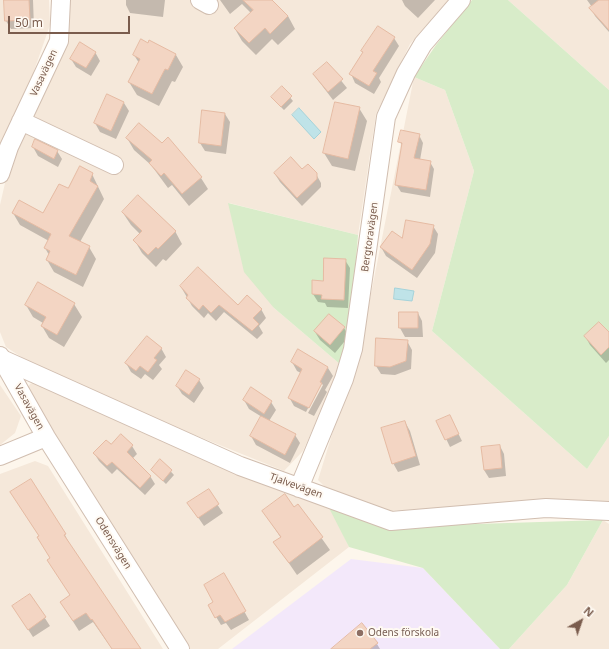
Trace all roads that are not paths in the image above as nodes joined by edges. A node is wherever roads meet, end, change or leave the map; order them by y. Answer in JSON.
{"nodes":[{"id":1,"x":61,"y":0,"type":"edge"},
{"id":2,"x":461,"y":0,"type":"edge"},
{"id":3,"x":21,"y":121,"type":"junction"},
{"id":4,"x":114,"y":165,"type":"dead end"},
{"id":5,"x":0,"y":174,"type":"edge"},
{"id":6,"x":1,"y":357,"type":"edge"},
{"id":7,"x":46,"y":437,"type":"junction"},
{"id":8,"x":0,"y":456,"type":"edge"},
{"id":9,"x":299,"y":488,"type":"junction"},
{"id":10,"x":609,"y":510,"type":"edge"},
{"id":11,"x":180,"y":649,"type":"edge"}],
"edges":[{"from":1,"to":3,"type":"street","name":"Vasavägen"},
{"from":2,"to":9,"type":"street","name":"Bergtoravägen"},
{"from":3,"to":4,"type":"street"},
{"from":3,"to":5,"type":"street","name":"Vasavägen"},
{"from":6,"to":7,"type":"street","name":"Vasavägen"},
{"from":6,"to":9,"type":"street","name":"Tjalvevägen"},
{"from":7,"to":8,"type":"street"},
{"from":7,"to":11,"type":"street","name":"Odensvägen"},
{"from":9,"to":10,"type":"street","name":"Tjalvevägen"}]}
